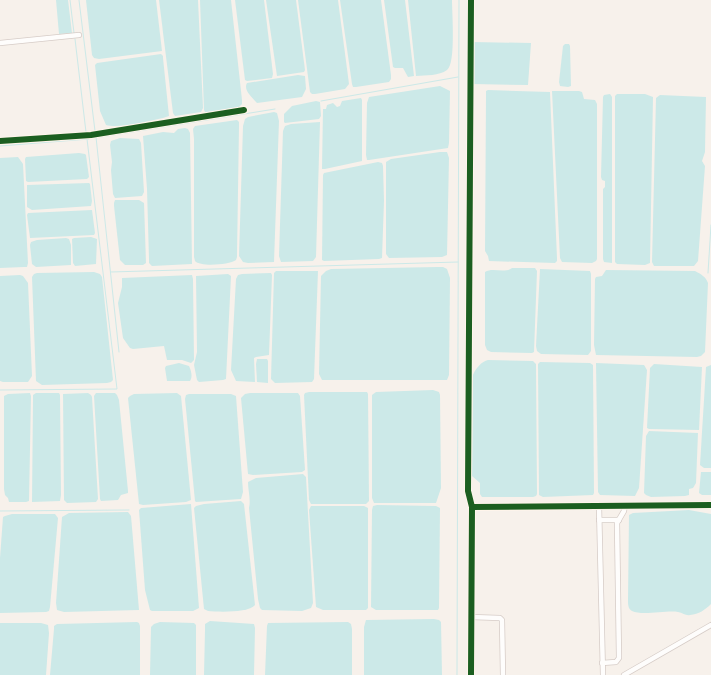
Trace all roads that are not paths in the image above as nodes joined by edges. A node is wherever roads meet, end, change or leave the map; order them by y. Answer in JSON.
{"nodes":[{"id":1,"x":471,"y":0,"type":"edge"},
{"id":2,"x":79,"y":35,"type":"dead end"},
{"id":3,"x":0,"y":43,"type":"edge"},
{"id":4,"x":244,"y":110,"type":"dead end"},
{"id":5,"x":0,"y":141,"type":"edge"},
{"id":6,"x":711,"y":504,"type":"edge"},
{"id":7,"x":625,"y":505,"type":"junction"},
{"id":8,"x":599,"y":506,"type":"junction"},
{"id":9,"x":472,"y":507,"type":"junction"},
{"id":10,"x":599,"y":520,"type":"junction"},
{"id":11,"x":619,"y":520,"type":"junction"},
{"id":12,"x":471,"y":617,"type":"junction"},
{"id":13,"x":711,"y":625,"type":"edge"},
{"id":14,"x":602,"y":663,"type":"junction"},
{"id":15,"x":471,"y":675,"type":"edge"},
{"id":16,"x":503,"y":675,"type":"edge"},
{"id":17,"x":603,"y":675,"type":"edge"},
{"id":18,"x":624,"y":675,"type":"edge"}],
"edges":[{"from":1,"to":9,"type":"street"},
{"from":2,"to":3,"type":"street"},
{"from":4,"to":5,"type":"street"},
{"from":6,"to":7,"type":"street"},
{"from":7,"to":8,"type":"street"},
{"from":7,"to":11,"type":"street"},
{"from":8,"to":9,"type":"street"},
{"from":8,"to":10,"type":"street"},
{"from":9,"to":12,"type":"street"},
{"from":10,"to":11,"type":"street"},
{"from":10,"to":14,"type":"street"},
{"from":11,"to":14,"type":"street"},
{"from":12,"to":15,"type":"street"},
{"from":12,"to":16,"type":"street"},
{"from":13,"to":18,"type":"street"},
{"from":14,"to":17,"type":"street"}]}
